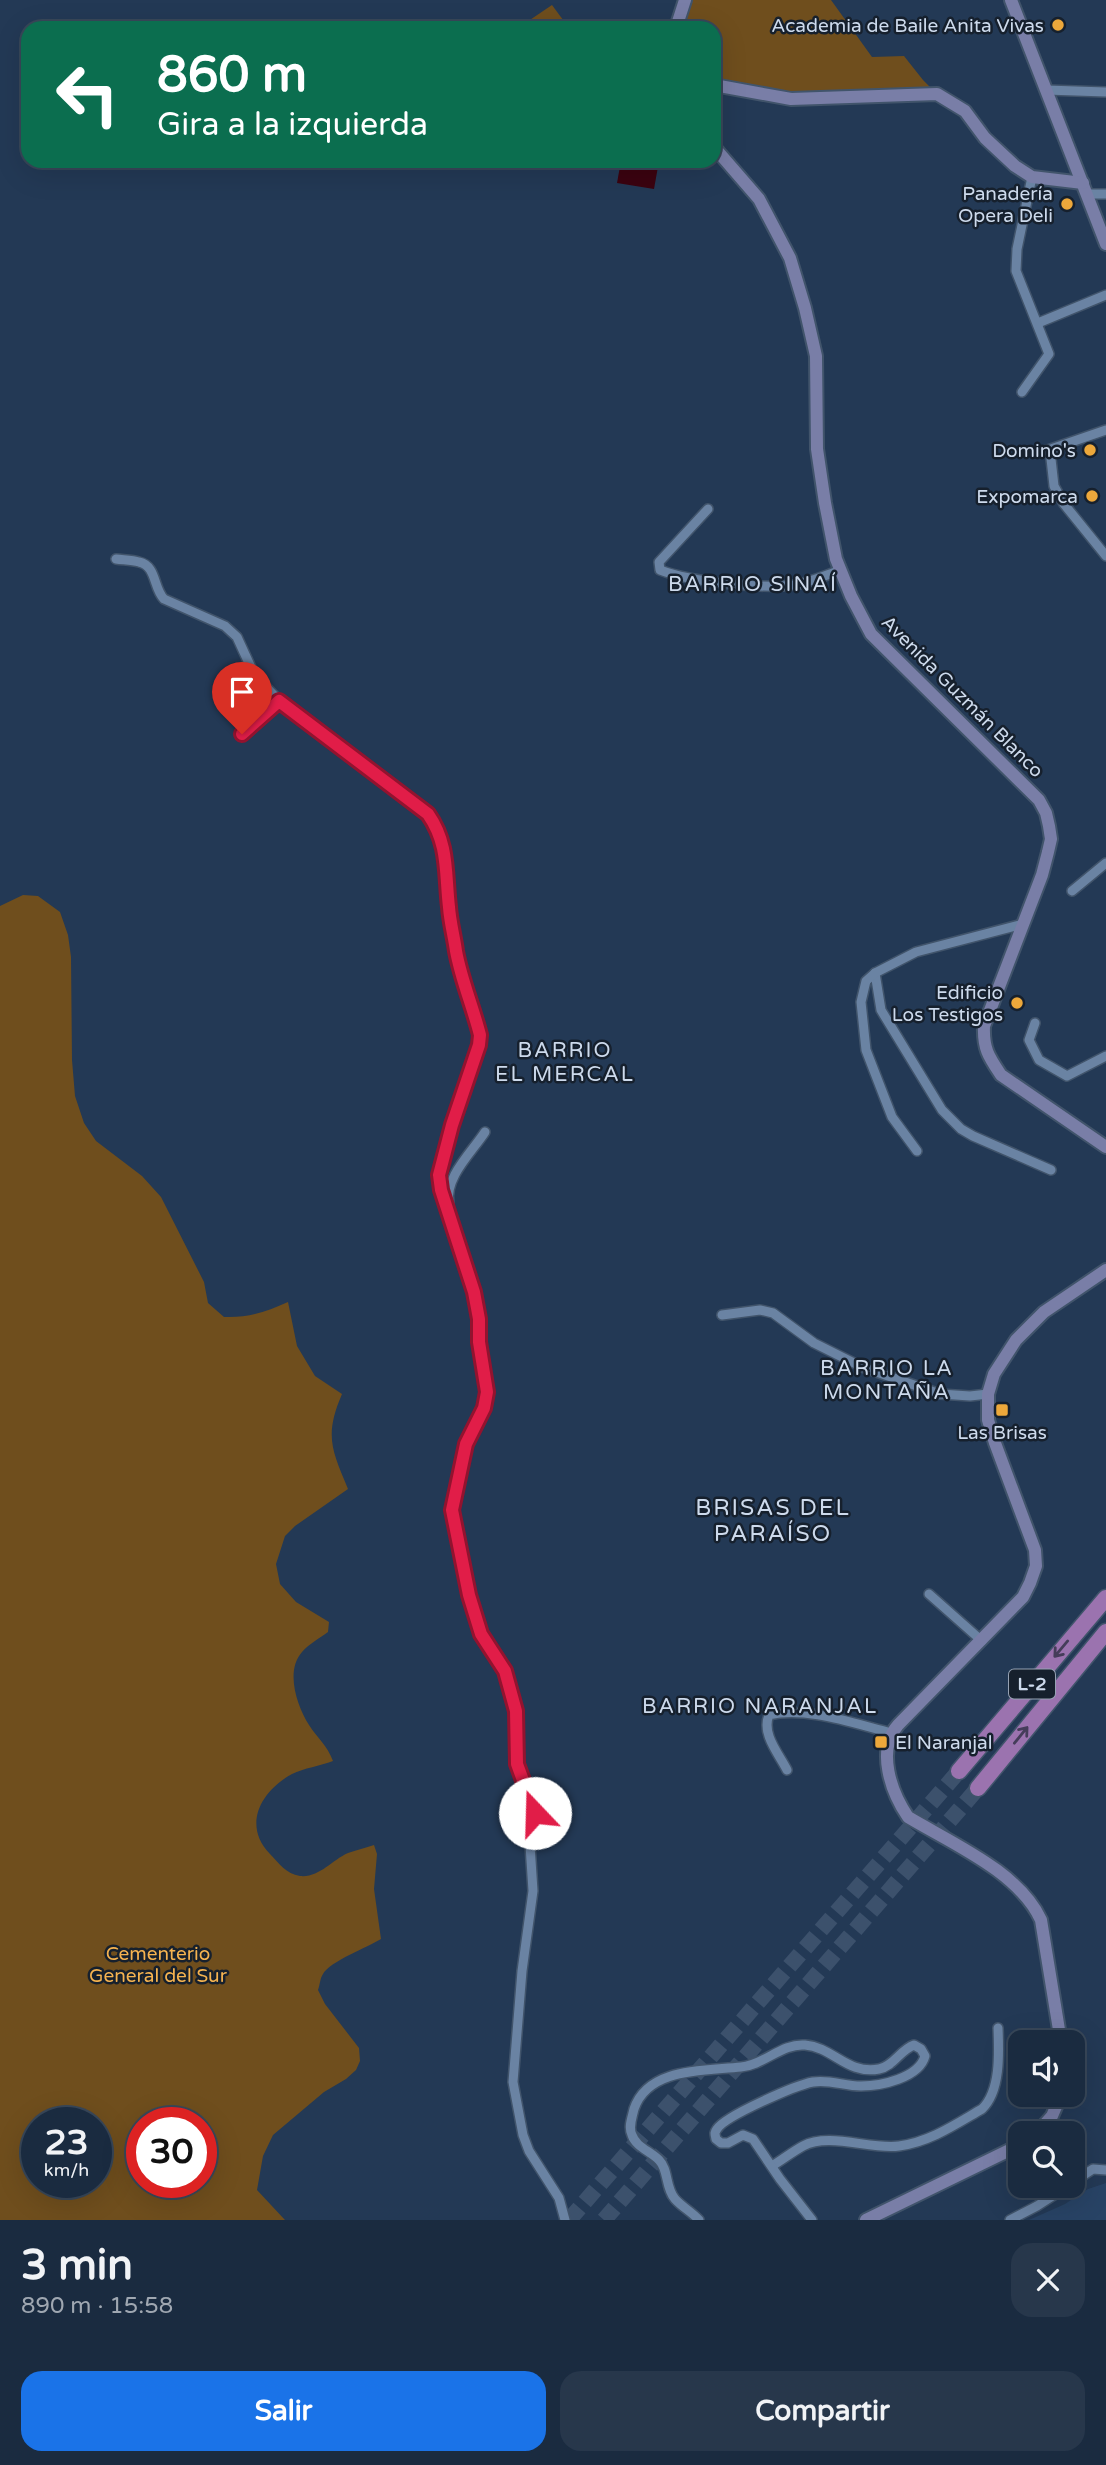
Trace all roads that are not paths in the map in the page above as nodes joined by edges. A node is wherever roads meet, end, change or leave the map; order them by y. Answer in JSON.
{"nodes":[{"id":1,"x":1011,"y":0,"type":"edge"},
{"id":2,"x":721,"y":86,"type":"edge"},
{"id":3,"x":1046,"y":90,"type":"junction"},
{"id":4,"x":1106,"y":92,"type":"edge"},
{"id":5,"x":721,"y":155,"type":"edge"},
{"id":6,"x":1077,"y":166,"type":"junction"},
{"id":7,"x":1032,"y":177,"type":"junction"},
{"id":8,"x":1053,"y":180,"type":"junction"},
{"id":9,"x":1085,"y":189,"type":"junction"},
{"id":10,"x":1106,"y":194,"type":"edge"},
{"id":11,"x":1106,"y":244,"type":"edge"},
{"id":12,"x":1106,"y":295,"type":"edge"},
{"id":13,"x":1038,"y":323,"type":"junction"},
{"id":14,"x":1022,"y":392,"type":"dead end"},
{"id":15,"x":1106,"y":429,"type":"edge"},
{"id":16,"x":708,"y":509,"type":"dead end"},
{"id":17,"x":1106,"y":556,"type":"edge"},
{"id":18,"x":116,"y":559,"type":"dead end"},
{"id":19,"x":841,"y":570,"type":"junction"},
{"id":20,"x":279,"y":701,"type":"junction"},
{"id":21,"x":242,"y":734,"type":"dead end"},
{"id":22,"x":1106,"y":863,"type":"edge"},
{"id":23,"x":1072,"y":891,"type":"dead end"},
{"id":24,"x":1023,"y":924,"type":"junction"},
{"id":25,"x":875,"y":974,"type":"junction"},
{"id":26,"x":1035,"y":1023,"type":"dead end"},
{"id":27,"x":1106,"y":1056,"type":"edge"},
{"id":28,"x":485,"y":1132,"type":"dead end"},
{"id":29,"x":1106,"y":1147,"type":"edge"},
{"id":30,"x":916,"y":1151,"type":"dead end"},
{"id":31,"x":1051,"y":1170,"type":"dead end"},
{"id":32,"x":454,"y":1232,"type":"junction"},
{"id":33,"x":1106,"y":1270,"type":"edge"},
{"id":34,"x":722,"y":1315,"type":"dead end"},
{"id":35,"x":988,"y":1394,"type":"junction"},
{"id":36,"x":929,"y":1594,"type":"dead end"},
{"id":37,"x":1106,"y":1598,"type":"edge"},
{"id":38,"x":1106,"y":1632,"type":"edge"},
{"id":39,"x":982,"y":1641,"type":"junction"},
{"id":40,"x":892,"y":1733,"type":"junction"},
{"id":41,"x":788,"y":1770,"type":"dead end"},
{"id":42,"x":959,"y":1771,"type":"tunnel mouth"},
{"id":43,"x":978,"y":1788,"type":"tunnel mouth"},
{"id":44,"x":998,"y":2028,"type":"dead end"},
{"id":45,"x":1059,"y":2030,"type":"edge"},
{"id":46,"x":1008,"y":2151,"type":"edge"},
{"id":47,"x":772,"y":2166,"type":"junction"},
{"id":48,"x":1106,"y":2170,"type":"edge"},
{"id":49,"x":1085,"y":2174,"type":"edge"},
{"id":50,"x":1049,"y":2198,"type":"edge"},
{"id":51,"x":565,"y":2220,"type":"edge"},
{"id":52,"x":699,"y":2220,"type":"edge"},
{"id":53,"x":812,"y":2220,"type":"edge"},
{"id":54,"x":866,"y":2220,"type":"edge"},
{"id":55,"x":1010,"y":2220,"type":"edge"}],
"edges":[{"from":1,"to":3,"type":"street"},
{"from":2,"to":7,"type":"street"},
{"from":3,"to":4,"type":"street"},
{"from":3,"to":6,"type":"street"},
{"from":5,"to":19,"type":"street","name":"Avenida Guzmán Blanco"},
{"from":6,"to":8,"type":"street"},
{"from":6,"to":9,"type":"street"},
{"from":7,"to":8,"type":"street"},
{"from":7,"to":13,"type":"street"},
{"from":8,"to":9,"type":"street"},
{"from":9,"to":10,"type":"street"},
{"from":9,"to":11,"type":"street"},
{"from":12,"to":13,"type":"street"},
{"from":13,"to":14,"type":"street"},
{"from":15,"to":17,"type":"street"},
{"from":16,"to":19,"type":"street"},
{"from":18,"to":20,"type":"street"},
{"from":19,"to":24,"type":"street","name":"Avenida Guzmán Blanco"},
{"from":20,"to":21,"type":"street"},
{"from":20,"to":32,"type":"street"},
{"from":22,"to":23,"type":"street"},
{"from":24,"to":25,"type":"street"},
{"from":24,"to":29,"type":"street","name":"Avenida Guzmán Blanco"},
{"from":25,"to":30,"type":"street"},
{"from":25,"to":31,"type":"street"},
{"from":26,"to":27,"type":"street"},
{"from":28,"to":32,"type":"street"},
{"from":32,"to":51,"type":"street"},
{"from":33,"to":35,"type":"street"},
{"from":34,"to":35,"type":"street"},
{"from":35,"to":39,"type":"street"},
{"from":36,"to":39,"type":"street"},
{"from":37,"to":42,"type":"highway","number":"L-2","one_way":true},
{"from":43,"to":38,"type":"highway","number":"L-2","one_way":true},
{"from":39,"to":40,"type":"street"},
{"from":40,"to":41,"type":"street"},
{"from":40,"to":45,"type":"street"},
{"from":44,"to":47,"type":"street"},
{"from":46,"to":54,"type":"street"},
{"from":47,"to":52,"type":"street"},
{"from":47,"to":53,"type":"street"},
{"from":48,"to":49,"type":"street"},
{"from":50,"to":55,"type":"street"}]}
